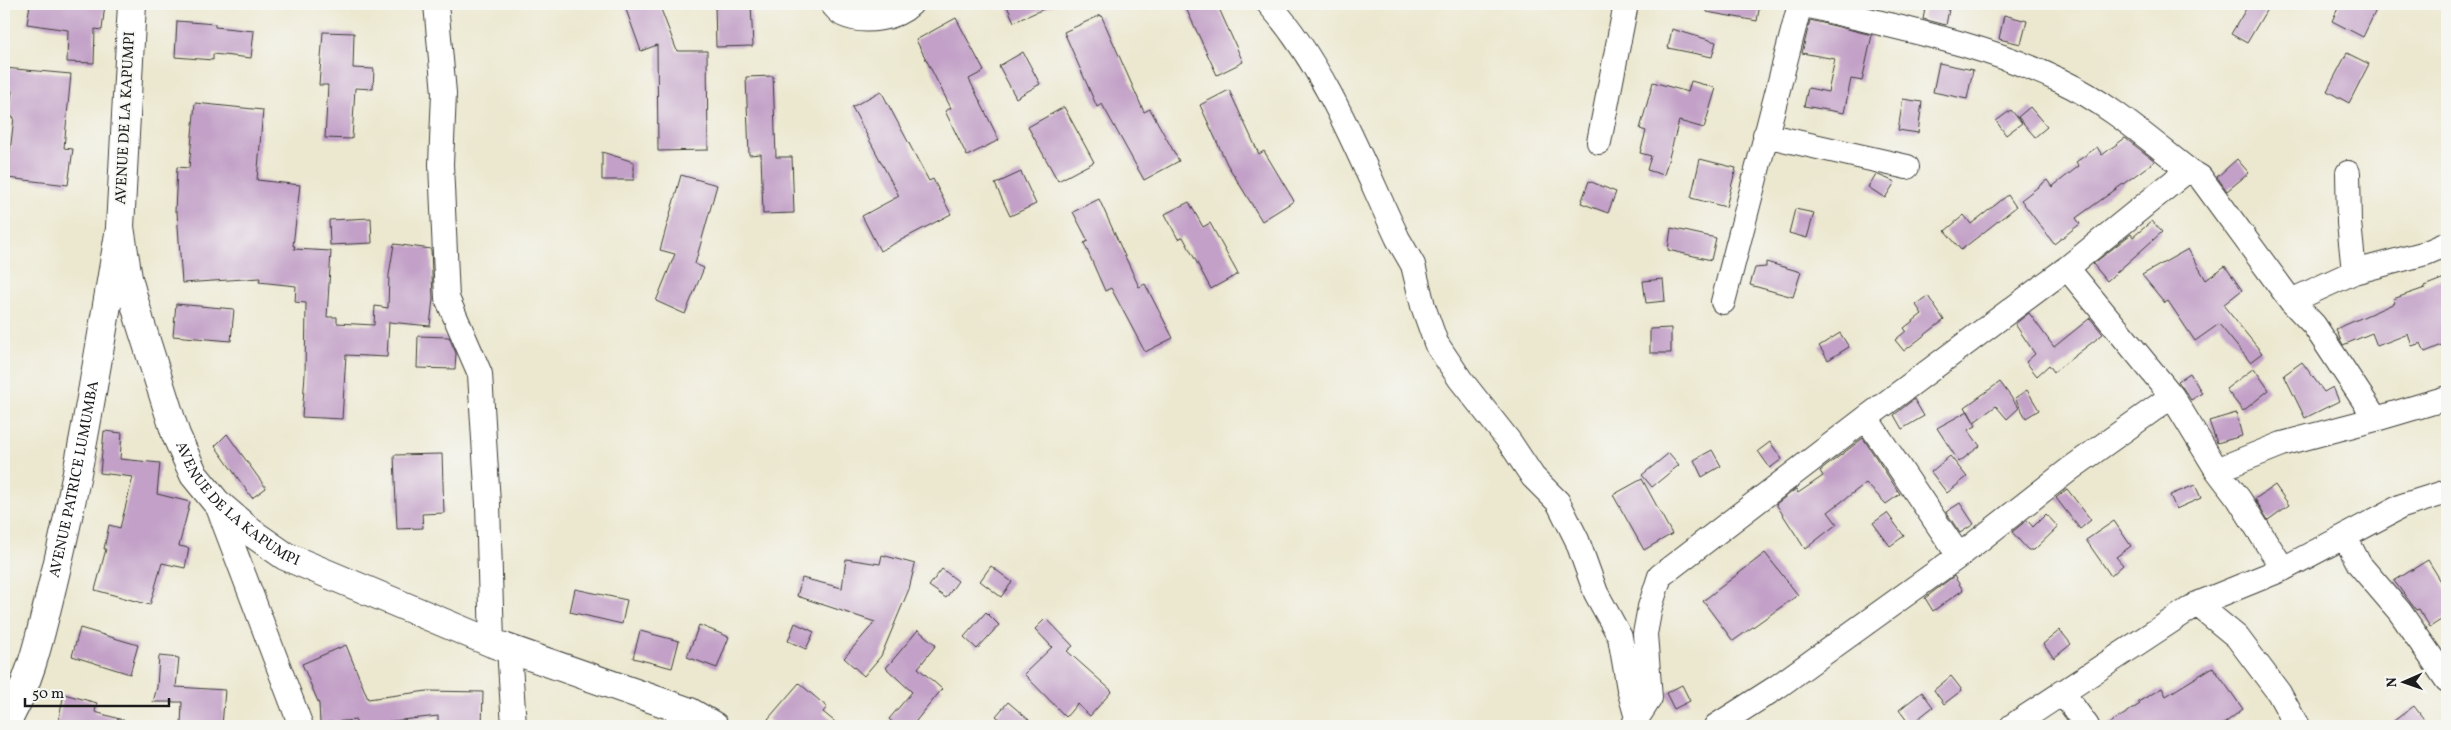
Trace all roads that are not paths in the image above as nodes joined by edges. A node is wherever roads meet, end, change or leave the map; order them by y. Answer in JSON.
{"nodes":[{"id":1,"x":132,"y":4,"type":"edge"},
{"id":2,"x":436,"y":4,"type":"edge"},
{"id":3,"x":832,"y":4,"type":"edge"},
{"id":4,"x":911,"y":4,"type":"edge"},
{"id":5,"x":1269,"y":4,"type":"edge"},
{"id":6,"x":1626,"y":4,"type":"edge"},
{"id":7,"x":1801,"y":4,"type":"edge"},
{"id":8,"x":1765,"y":136,"type":"junction"},
{"id":9,"x":1599,"y":142,"type":"dead end"},
{"id":10,"x":1907,"y":167,"type":"dead end"},
{"id":11,"x":2188,"y":170,"type":"junction"},
{"id":12,"x":2348,"y":173,"type":"dead end"},
{"id":13,"x":120,"y":227,"type":"junction"},
{"id":14,"x":2447,"y":244,"type":"edge"},
{"id":15,"x":2068,"y":268,"type":"junction"},
{"id":16,"x":2354,"y":272,"type":"junction"},
{"id":17,"x":2291,"y":301,"type":"junction"},
{"id":18,"x":1723,"y":302,"type":"dead end"},
{"id":19,"x":2172,"y":396,"type":"junction"},
{"id":20,"x":2447,"y":398,"type":"edge"},
{"id":21,"x":1866,"y":418,"type":"junction"},
{"id":22,"x":2376,"y":419,"type":"junction"},
{"id":23,"x":2217,"y":470,"type":"junction"},
{"id":24,"x":2447,"y":492,"type":"edge"},
{"id":25,"x":216,"y":502,"type":"junction"},
{"id":26,"x":2345,"y":538,"type":"junction"},
{"id":27,"x":1959,"y":556,"type":"junction"},
{"id":28,"x":2283,"y":569,"type":"junction"},
{"id":29,"x":2197,"y":604,"type":"junction"},
{"id":30,"x":501,"y":645,"type":"junction"},
{"id":31,"x":2447,"y":680,"type":"edge"},
{"id":32,"x":2062,"y":692,"type":"junction"},
{"id":33,"x":1635,"y":722,"type":"edge"},
{"id":34,"x":4,"y":726,"type":"edge"},
{"id":35,"x":301,"y":726,"type":"edge"},
{"id":36,"x":514,"y":726,"type":"edge"},
{"id":37,"x":714,"y":726,"type":"edge"},
{"id":38,"x":1716,"y":726,"type":"edge"},
{"id":39,"x":2012,"y":726,"type":"edge"},
{"id":40,"x":2087,"y":726,"type":"edge"},
{"id":41,"x":2297,"y":726,"type":"edge"}],
"edges":[{"from":1,"to":13,"type":"main road","name":"AVENUE DE LA KAPUMPI"},
{"from":2,"to":30,"type":"street"},
{"from":3,"to":4,"type":"street"},
{"from":5,"to":33,"type":"street"},
{"from":6,"to":9,"type":"street"},
{"from":7,"to":8,"type":"street"},
{"from":7,"to":11,"type":"street"},
{"from":8,"to":10,"type":"street"},
{"from":8,"to":18,"type":"street"},
{"from":11,"to":15,"type":"street"},
{"from":11,"to":17,"type":"street"},
{"from":12,"to":16,"type":"street"},
{"from":13,"to":25,"type":"main road","name":"AVENUE DE LA KAPUMPI"},
{"from":13,"to":34,"type":"main road","name":"AVENUE PATRICE LUMUMBA"},
{"from":14,"to":16,"type":"street"},
{"from":15,"to":19,"type":"street"},
{"from":15,"to":21,"type":"street"},
{"from":16,"to":17,"type":"street"},
{"from":17,"to":22,"type":"street"},
{"from":19,"to":23,"type":"street"},
{"from":19,"to":27,"type":"street"},
{"from":20,"to":22,"type":"street"},
{"from":21,"to":27,"type":"street"},
{"from":21,"to":33,"type":"street"},
{"from":22,"to":23,"type":"street"},
{"from":23,"to":28,"type":"street"},
{"from":24,"to":26,"type":"street"},
{"from":25,"to":30,"type":"main road","name":"AVENUE DE LA KAPUMPI"},
{"from":25,"to":35,"type":"street"},
{"from":26,"to":28,"type":"street"},
{"from":26,"to":31,"type":"street"},
{"from":27,"to":38,"type":"street"},
{"from":28,"to":29,"type":"street"},
{"from":29,"to":32,"type":"street"},
{"from":29,"to":41,"type":"street"},
{"from":30,"to":36,"type":"street"},
{"from":30,"to":37,"type":"main road","name":"AVENUE DE LA KAPUMPI"},
{"from":32,"to":39,"type":"street"},
{"from":32,"to":40,"type":"street"}]}
